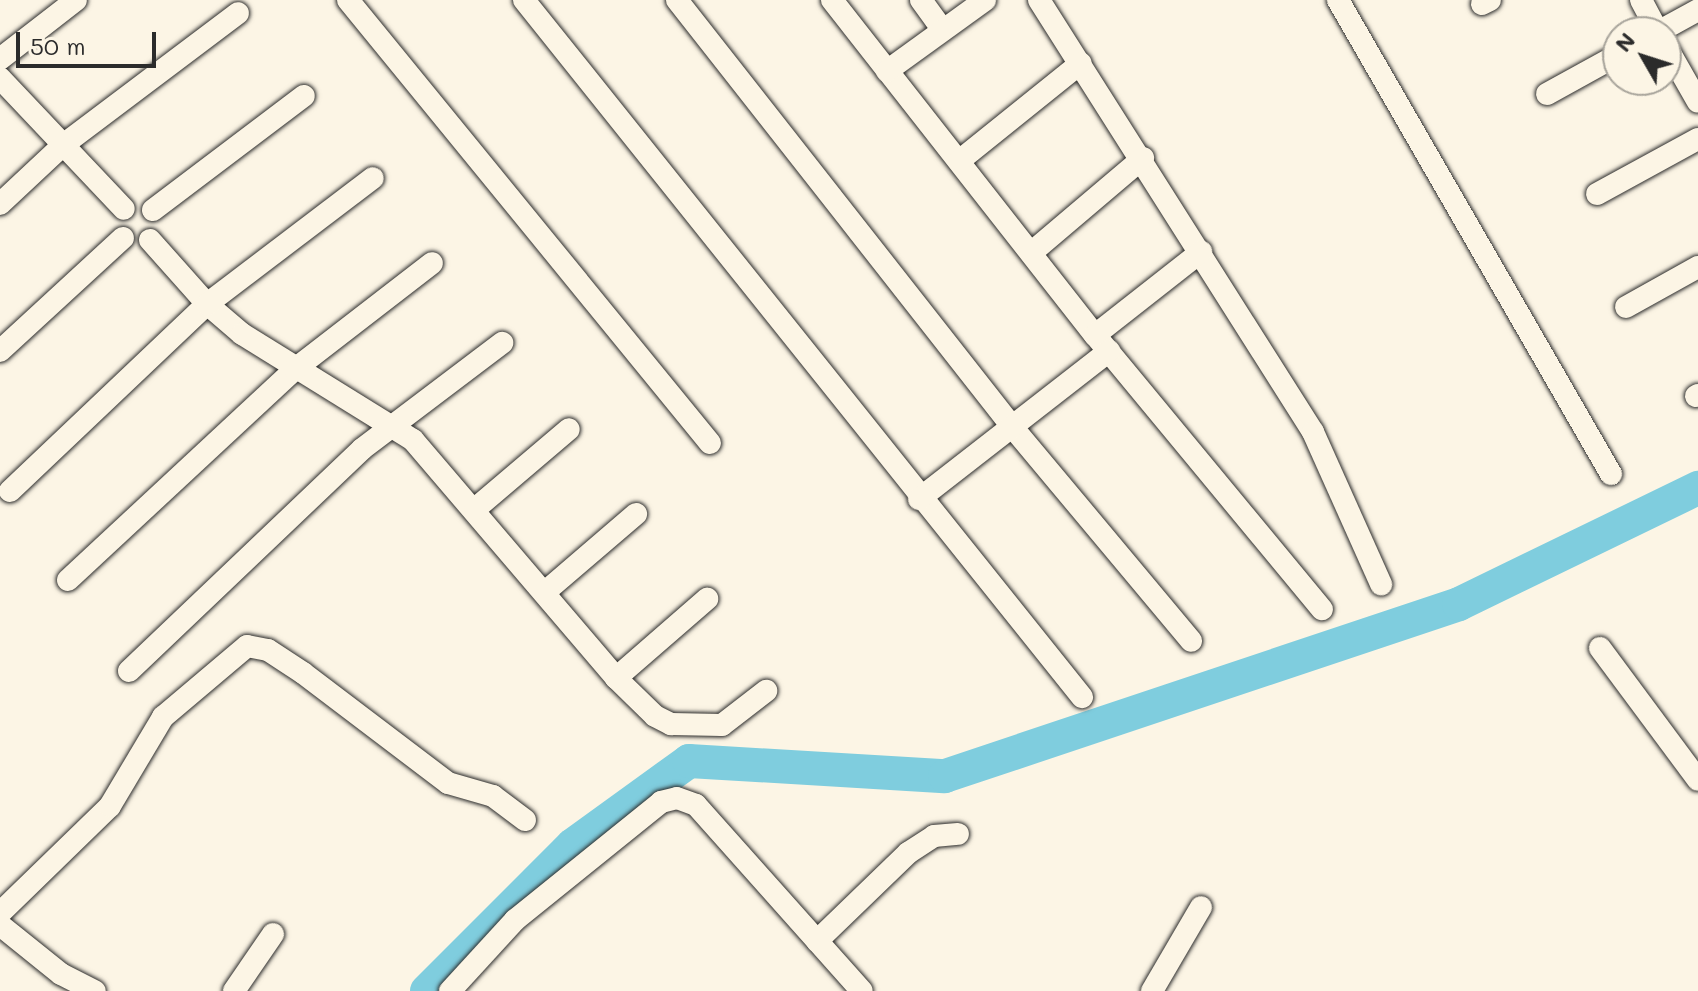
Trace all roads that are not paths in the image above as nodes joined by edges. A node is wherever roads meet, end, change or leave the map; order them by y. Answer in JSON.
{"nodes":[{"id":1,"x":76,"y":0,"type":"edge"},
{"id":2,"x":348,"y":0,"type":"edge"},
{"id":3,"x":524,"y":0,"type":"edge"},
{"id":4,"x":677,"y":0,"type":"edge"},
{"id":5,"x":832,"y":0,"type":"edge"},
{"id":6,"x":921,"y":0,"type":"edge"},
{"id":7,"x":985,"y":0,"type":"edge"},
{"id":8,"x":1039,"y":0,"type":"edge"},
{"id":9,"x":1338,"y":0,"type":"edge"},
{"id":10,"x":238,"y":13,"type":"dead end"},
{"id":11,"x":943,"y":30,"type":"junction"},
{"id":12,"x":0,"y":59,"type":"edge"},
{"id":13,"x":1081,"y":63,"type":"junction"},
{"id":14,"x":1602,"y":64,"type":"edge"},
{"id":15,"x":887,"y":71,"type":"junction"},
{"id":16,"x":1682,"y":74,"type":"edge"},
{"id":17,"x":0,"y":78,"type":"edge"},
{"id":18,"x":1547,"y":94,"type":"dead end"},
{"id":19,"x":304,"y":96,"type":"dead end"},
{"id":20,"x":1698,"y":102,"type":"edge"},
{"id":21,"x":1698,"y":139,"type":"edge"},
{"id":22,"x":63,"y":145,"type":"junction"},
{"id":23,"x":1143,"y":158,"type":"junction"},
{"id":24,"x":959,"y":161,"type":"junction"},
{"id":25,"x":373,"y":178,"type":"dead end"},
{"id":26,"x":1597,"y":194,"type":"dead end"},
{"id":27,"x":0,"y":204,"type":"edge"},
{"id":28,"x":124,"y":209,"type":"junction"},
{"id":29,"x":153,"y":210,"type":"junction"},
{"id":30,"x":123,"y":238,"type":"junction"},
{"id":31,"x":150,"y":240,"type":"junction"},
{"id":32,"x":1201,"y":252,"type":"junction"},
{"id":33,"x":1031,"y":253,"type":"junction"},
{"id":34,"x":432,"y":263,"type":"dead end"},
{"id":35,"x":1698,"y":267,"type":"edge"},
{"id":36,"x":207,"y":304,"type":"junction"},
{"id":37,"x":1626,"y":307,"type":"dead end"},
{"id":38,"x":502,"y":343,"type":"dead end"},
{"id":39,"x":1102,"y":343,"type":"junction"},
{"id":40,"x":0,"y":351,"type":"edge"},
{"id":41,"x":295,"y":369,"type":"junction"},
{"id":42,"x":394,"y":425,"type":"junction"},
{"id":43,"x":569,"y":429,"type":"dead end"},
{"id":44,"x":1014,"y":429,"type":"junction"},
{"id":45,"x":710,"y":443,"type":"dead end"},
{"id":46,"x":1611,"y":474,"type":"dead end"},
{"id":47,"x":10,"y":491,"type":"dead end"},
{"id":48,"x":919,"y":499,"type":"junction"},
{"id":49,"x":475,"y":509,"type":"junction"},
{"id":50,"x":636,"y":514,"type":"dead end"},
{"id":51,"x":68,"y":580,"type":"dead end"},
{"id":52,"x":1381,"y":584,"type":"dead end"},
{"id":53,"x":545,"y":592,"type":"junction"},
{"id":54,"x":707,"y":599,"type":"dead end"},
{"id":55,"x":1322,"y":609,"type":"dead end"},
{"id":56,"x":1191,"y":641,"type":"dead end"},
{"id":57,"x":1600,"y":648,"type":"dead end"},
{"id":58,"x":129,"y":671,"type":"dead end"},
{"id":59,"x":616,"y":678,"type":"junction"},
{"id":60,"x":766,"y":691,"type":"dead end"},
{"id":61,"x":1082,"y":697,"type":"dead end"},
{"id":62,"x":1698,"y":780,"type":"edge"},
{"id":63,"x":525,"y":820,"type":"dead end"},
{"id":64,"x":958,"y":834,"type":"dead end"},
{"id":65,"x":1201,"y":907,"type":"dead end"},
{"id":66,"x":0,"y":913,"type":"edge"},
{"id":67,"x":0,"y":925,"type":"edge"},
{"id":68,"x":273,"y":934,"type":"dead end"},
{"id":69,"x":817,"y":941,"type":"junction"},
{"id":70,"x":95,"y":991,"type":"edge"},
{"id":71,"x":234,"y":991,"type":"edge"},
{"id":72,"x":450,"y":991,"type":"edge"},
{"id":73,"x":862,"y":991,"type":"edge"},
{"id":74,"x":1152,"y":991,"type":"edge"}],
"edges":[{"from":1,"to":12,"type":"street"},
{"from":2,"to":45,"type":"street"},
{"from":3,"to":48,"type":"street"},
{"from":4,"to":44,"type":"street"},
{"from":5,"to":15,"type":"street"},
{"from":6,"to":11,"type":"street"},
{"from":7,"to":11,"type":"street"},
{"from":8,"to":13,"type":"street"},
{"from":9,"to":46,"type":"street"},
{"from":10,"to":22,"type":"street"},
{"from":11,"to":15,"type":"street"},
{"from":13,"to":23,"type":"street"},
{"from":13,"to":24,"type":"street"},
{"from":14,"to":18,"type":"street"},
{"from":15,"to":24,"type":"street"},
{"from":16,"to":20,"type":"street"},
{"from":17,"to":22,"type":"street"},
{"from":19,"to":29,"type":"street"},
{"from":21,"to":26,"type":"street"},
{"from":22,"to":27,"type":"street"},
{"from":22,"to":28,"type":"street"},
{"from":23,"to":32,"type":"street"},
{"from":23,"to":33,"type":"street"},
{"from":24,"to":33,"type":"street"},
{"from":25,"to":36,"type":"street"},
{"from":28,"to":29,"type":"street"},
{"from":28,"to":30,"type":"street"},
{"from":29,"to":31,"type":"street"},
{"from":30,"to":31,"type":"street"},
{"from":30,"to":40,"type":"street"},
{"from":31,"to":36,"type":"street"},
{"from":32,"to":39,"type":"street"},
{"from":32,"to":52,"type":"street"},
{"from":33,"to":39,"type":"street"},
{"from":34,"to":41,"type":"street"},
{"from":35,"to":37,"type":"street"},
{"from":36,"to":41,"type":"street"},
{"from":36,"to":47,"type":"street"},
{"from":38,"to":42,"type":"street"},
{"from":39,"to":44,"type":"street"},
{"from":39,"to":55,"type":"street"},
{"from":41,"to":42,"type":"street"},
{"from":41,"to":51,"type":"street"},
{"from":42,"to":49,"type":"street"},
{"from":42,"to":58,"type":"street"},
{"from":43,"to":49,"type":"street"},
{"from":44,"to":48,"type":"street"},
{"from":44,"to":56,"type":"street"},
{"from":48,"to":61,"type":"street"},
{"from":49,"to":53,"type":"street"},
{"from":50,"to":53,"type":"street"},
{"from":53,"to":59,"type":"street"},
{"from":54,"to":59,"type":"street"},
{"from":57,"to":62,"type":"street"},
{"from":59,"to":60,"type":"street"},
{"from":63,"to":66,"type":"street"},
{"from":64,"to":69,"type":"street"},
{"from":65,"to":74,"type":"street"},
{"from":67,"to":70,"type":"street"},
{"from":68,"to":71,"type":"street"},
{"from":69,"to":72,"type":"street"},
{"from":69,"to":73,"type":"street"}]}
